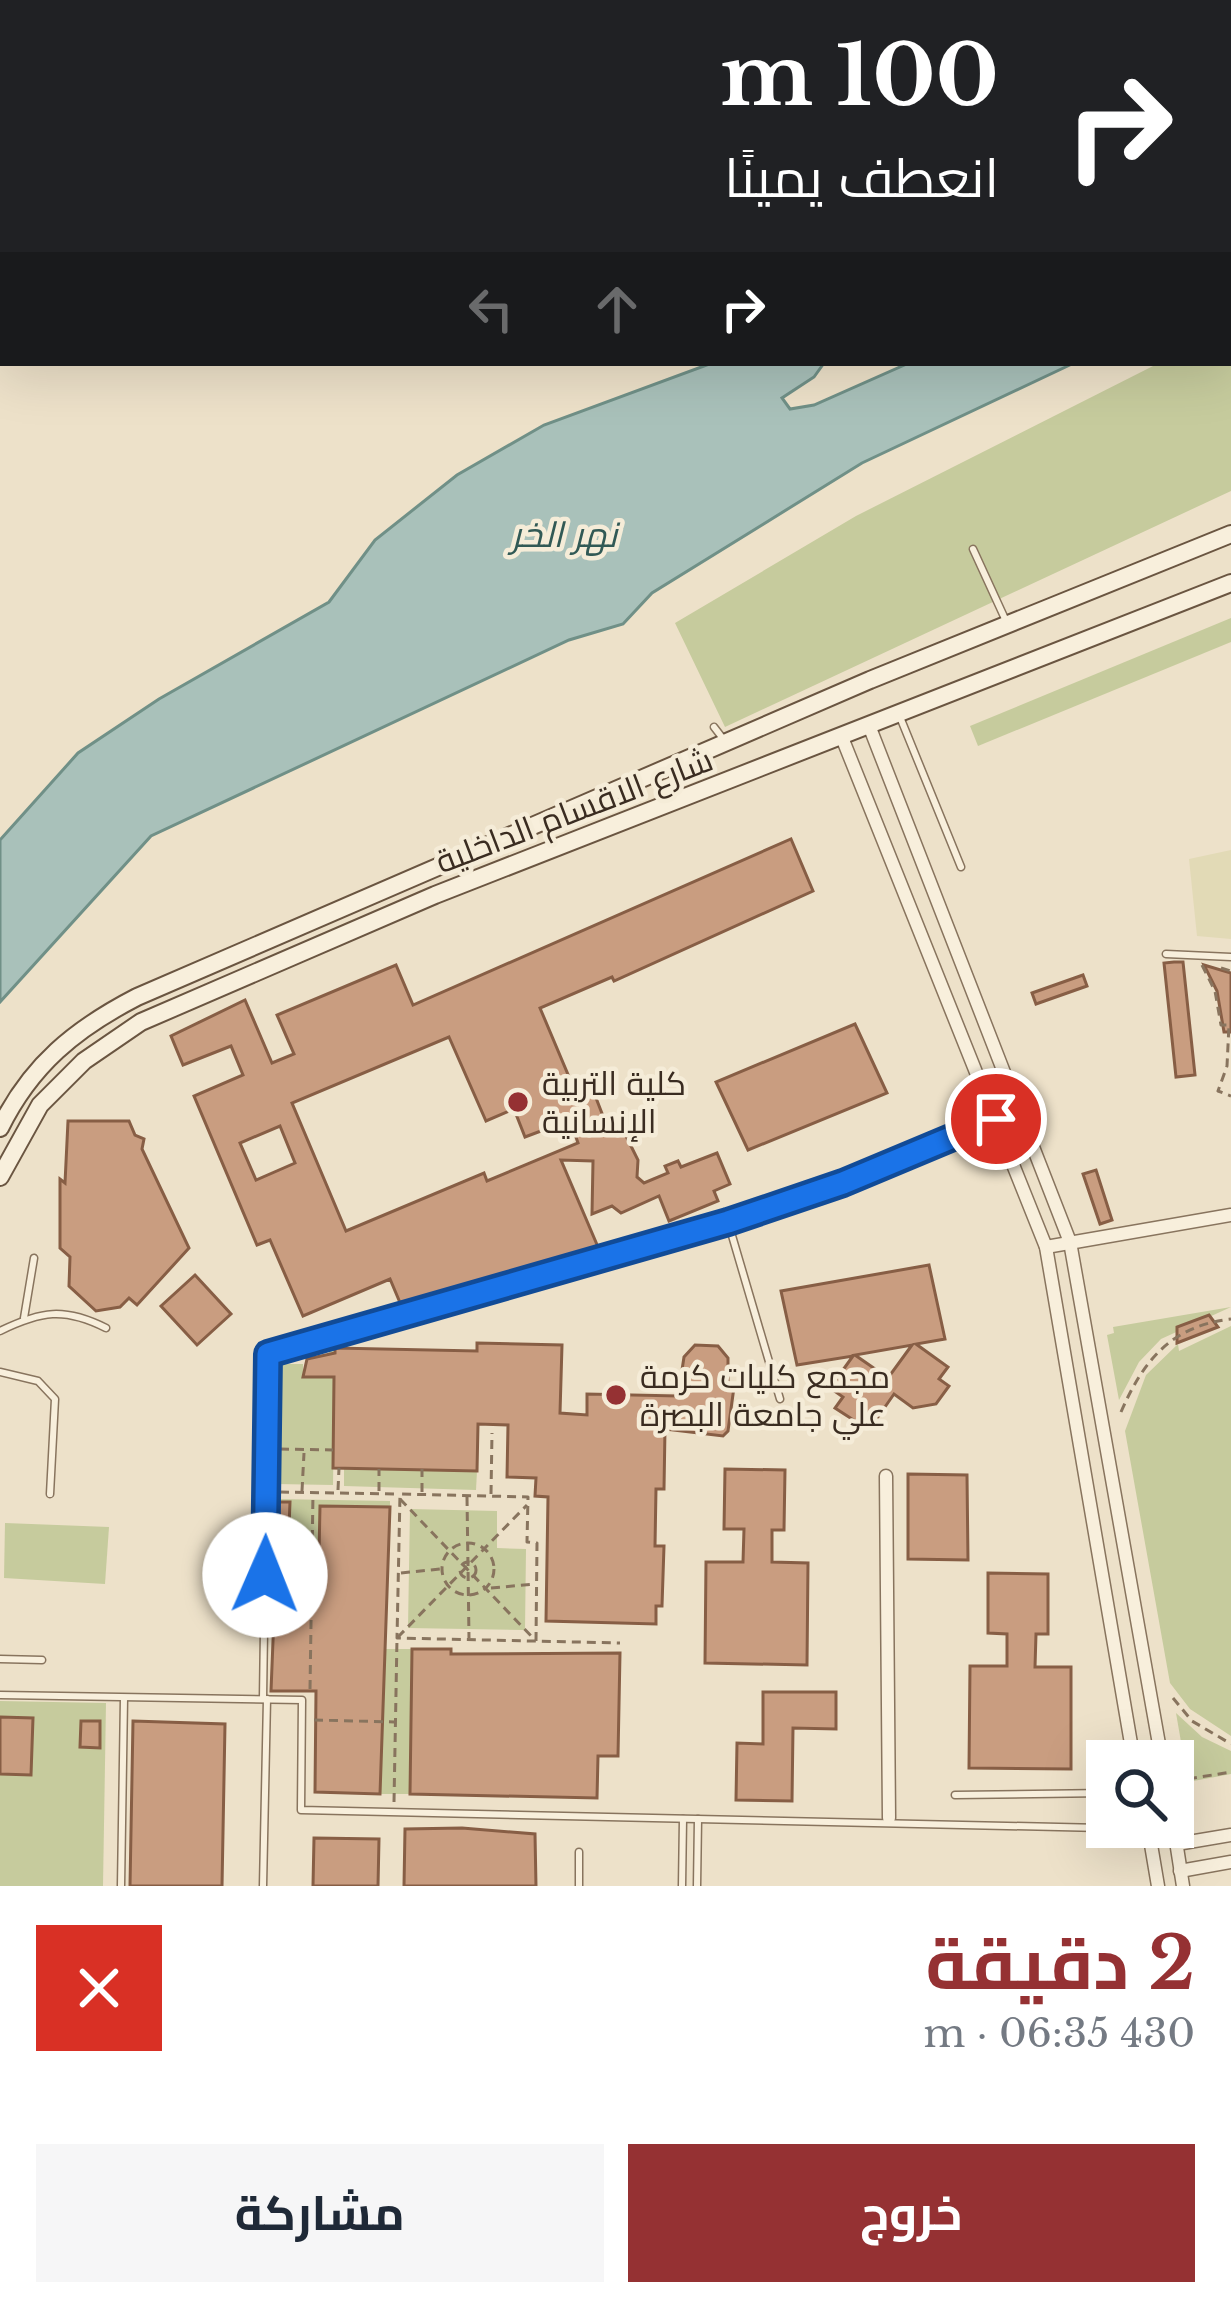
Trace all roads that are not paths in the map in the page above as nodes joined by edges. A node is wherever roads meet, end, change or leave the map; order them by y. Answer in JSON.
{"nodes":[{"id":1,"x":1231,"y":534,"type":"edge"},
{"id":2,"x":974,"y":549,"type":"dead end"},
{"id":3,"x":1231,"y":583,"type":"edge"},
{"id":4,"x":1008,"y":624,"type":"junction"},
{"id":5,"x":900,"y":716,"type":"junction"},
{"id":6,"x":870,"y":728,"type":"junction"},
{"id":7,"x":843,"y":740,"type":"junction"},
{"id":8,"x":961,"y":867,"type":"dead end"},
{"id":9,"x":1166,"y":954,"type":"dead end"},
{"id":10,"x":1231,"y":957,"type":"edge"},
{"id":11,"x":66,"y":1040,"type":"junction"},
{"id":12,"x":84,"y":1060,"type":"junction"},
{"id":13,"x":20,"y":1090,"type":"junction"},
{"id":14,"x":40,"y":1105,"type":"junction"},
{"id":15,"x":996,"y":1119,"type":"junction"},
{"id":16,"x":0,"y":1128,"type":"edge"},
{"id":17,"x":0,"y":1177,"type":"edge"},
{"id":18,"x":1231,"y":1215,"type":"edge"},
{"id":19,"x":728,"y":1222,"type":"junction"},
{"id":20,"x":1070,"y":1242,"type":"junction"},
{"id":21,"x":1046,"y":1247,"type":"junction"},
{"id":22,"x":34,"y":1258,"type":"dead end"},
{"id":23,"x":24,"y":1318,"type":"junction"},
{"id":24,"x":106,"y":1328,"type":"dead end"},
{"id":25,"x":0,"y":1330,"type":"edge"},
{"id":26,"x":276,"y":1351,"type":"joint"},
{"id":27,"x":0,"y":1372,"type":"edge"},
{"id":28,"x":779,"y":1399,"type":"dead end"},
{"id":29,"x":886,"y":1476,"type":"dead end"},
{"id":30,"x":50,"y":1494,"type":"dead end"},
{"id":31,"x":0,"y":1659,"type":"edge"},
{"id":32,"x":42,"y":1660,"type":"dead end"},
{"id":33,"x":0,"y":1695,"type":"edge"},
{"id":34,"x":124,"y":1697,"type":"junction"},
{"id":35,"x":265,"y":1699,"type":"junction"},
{"id":36,"x":1130,"y":1740,"type":"edge"},
{"id":37,"x":1158,"y":1740,"type":"edge"},
{"id":38,"x":1086,"y":1793,"type":"edge"},
{"id":39,"x":955,"y":1795,"type":"dead end"},
{"id":40,"x":889,"y":1818,"type":"dead end"},
{"id":41,"x":683,"y":1819,"type":"junction"},
{"id":42,"x":698,"y":1819,"type":"junction"},
{"id":43,"x":1086,"y":1827,"type":"edge"},
{"id":44,"x":1231,"y":1835,"type":"edge"},
{"id":45,"x":1194,"y":1841,"type":"edge"},
{"id":46,"x":1151,"y":1848,"type":"edge"},
{"id":47,"x":1177,"y":1848,"type":"edge"},
{"id":48,"x":579,"y":1852,"type":"dead end"},
{"id":49,"x":1231,"y":1862,"type":"edge"},
{"id":50,"x":1180,"y":1871,"type":"junction"},
{"id":51,"x":121,"y":1886,"type":"edge"},
{"id":52,"x":263,"y":1886,"type":"edge"},
{"id":53,"x":579,"y":1886,"type":"edge"},
{"id":54,"x":682,"y":1886,"type":"edge"},
{"id":55,"x":697,"y":1886,"type":"edge"},
{"id":56,"x":1158,"y":1886,"type":"edge"},
{"id":57,"x":1183,"y":1886,"type":"edge"}],
"edges":[{"from":1,"to":4,"type":"street","name":"شارع الاقسام الداخلية"},
{"from":2,"to":4,"type":"lane"},
{"from":3,"to":5,"type":"street","name":"شارع الاقسام الداخلية"},
{"from":4,"to":11,"type":"street","name":"شارع الاقسام الداخلية"},
{"from":5,"to":6,"type":"street","name":"شارع الاقسام الداخلية"},
{"from":5,"to":8,"type":"lane"},
{"from":6,"to":7,"type":"street","name":"شارع الاقسام الداخلية"},
{"from":6,"to":20,"type":"street"},
{"from":7,"to":12,"type":"street","name":"شارع الاقسام الداخلية"},
{"from":7,"to":15,"type":"street"},
{"from":9,"to":10,"type":"lane"},
{"from":11,"to":12,"type":"street"},
{"from":11,"to":13,"type":"street","name":"شارع الاقسام الداخلية"},
{"from":12,"to":14,"type":"street","name":"شارع الاقسام الداخلية"},
{"from":13,"to":14,"type":"street"},
{"from":13,"to":16,"type":"street","name":"شارع الاقسام الداخلية"},
{"from":14,"to":17,"type":"street","name":"شارع الاقسام الداخلية"},
{"from":15,"to":19,"type":"street"},
{"from":15,"to":21,"type":"street"},
{"from":18,"to":20,"type":"street"},
{"from":19,"to":26,"type":"street"},
{"from":19,"to":28,"type":"lane"},
{"from":20,"to":21,"type":"street"},
{"from":20,"to":37,"type":"street"},
{"from":21,"to":36,"type":"street"},
{"from":22,"to":23,"type":"lane"},
{"from":23,"to":24,"type":"lane"},
{"from":23,"to":25,"type":"lane"},
{"from":26,"to":35,"type":"lane"},
{"from":27,"to":30,"type":"lane"},
{"from":29,"to":40,"type":"street"},
{"from":31,"to":32,"type":"lane"},
{"from":33,"to":34,"type":"lane"},
{"from":34,"to":35,"type":"lane"},
{"from":34,"to":51,"type":"lane"},
{"from":35,"to":41,"type":"lane"},
{"from":35,"to":52,"type":"lane"},
{"from":38,"to":39,"type":"lane"},
{"from":41,"to":42,"type":"lane"},
{"from":41,"to":54,"type":"lane"},
{"from":42,"to":43,"type":"lane"},
{"from":42,"to":55,"type":"lane"},
{"from":44,"to":45,"type":"street"},
{"from":46,"to":56,"type":"street"},
{"from":47,"to":50,"type":"street"},
{"from":48,"to":53,"type":"lane"},
{"from":49,"to":50,"type":"street"},
{"from":50,"to":57,"type":"street"}]}
